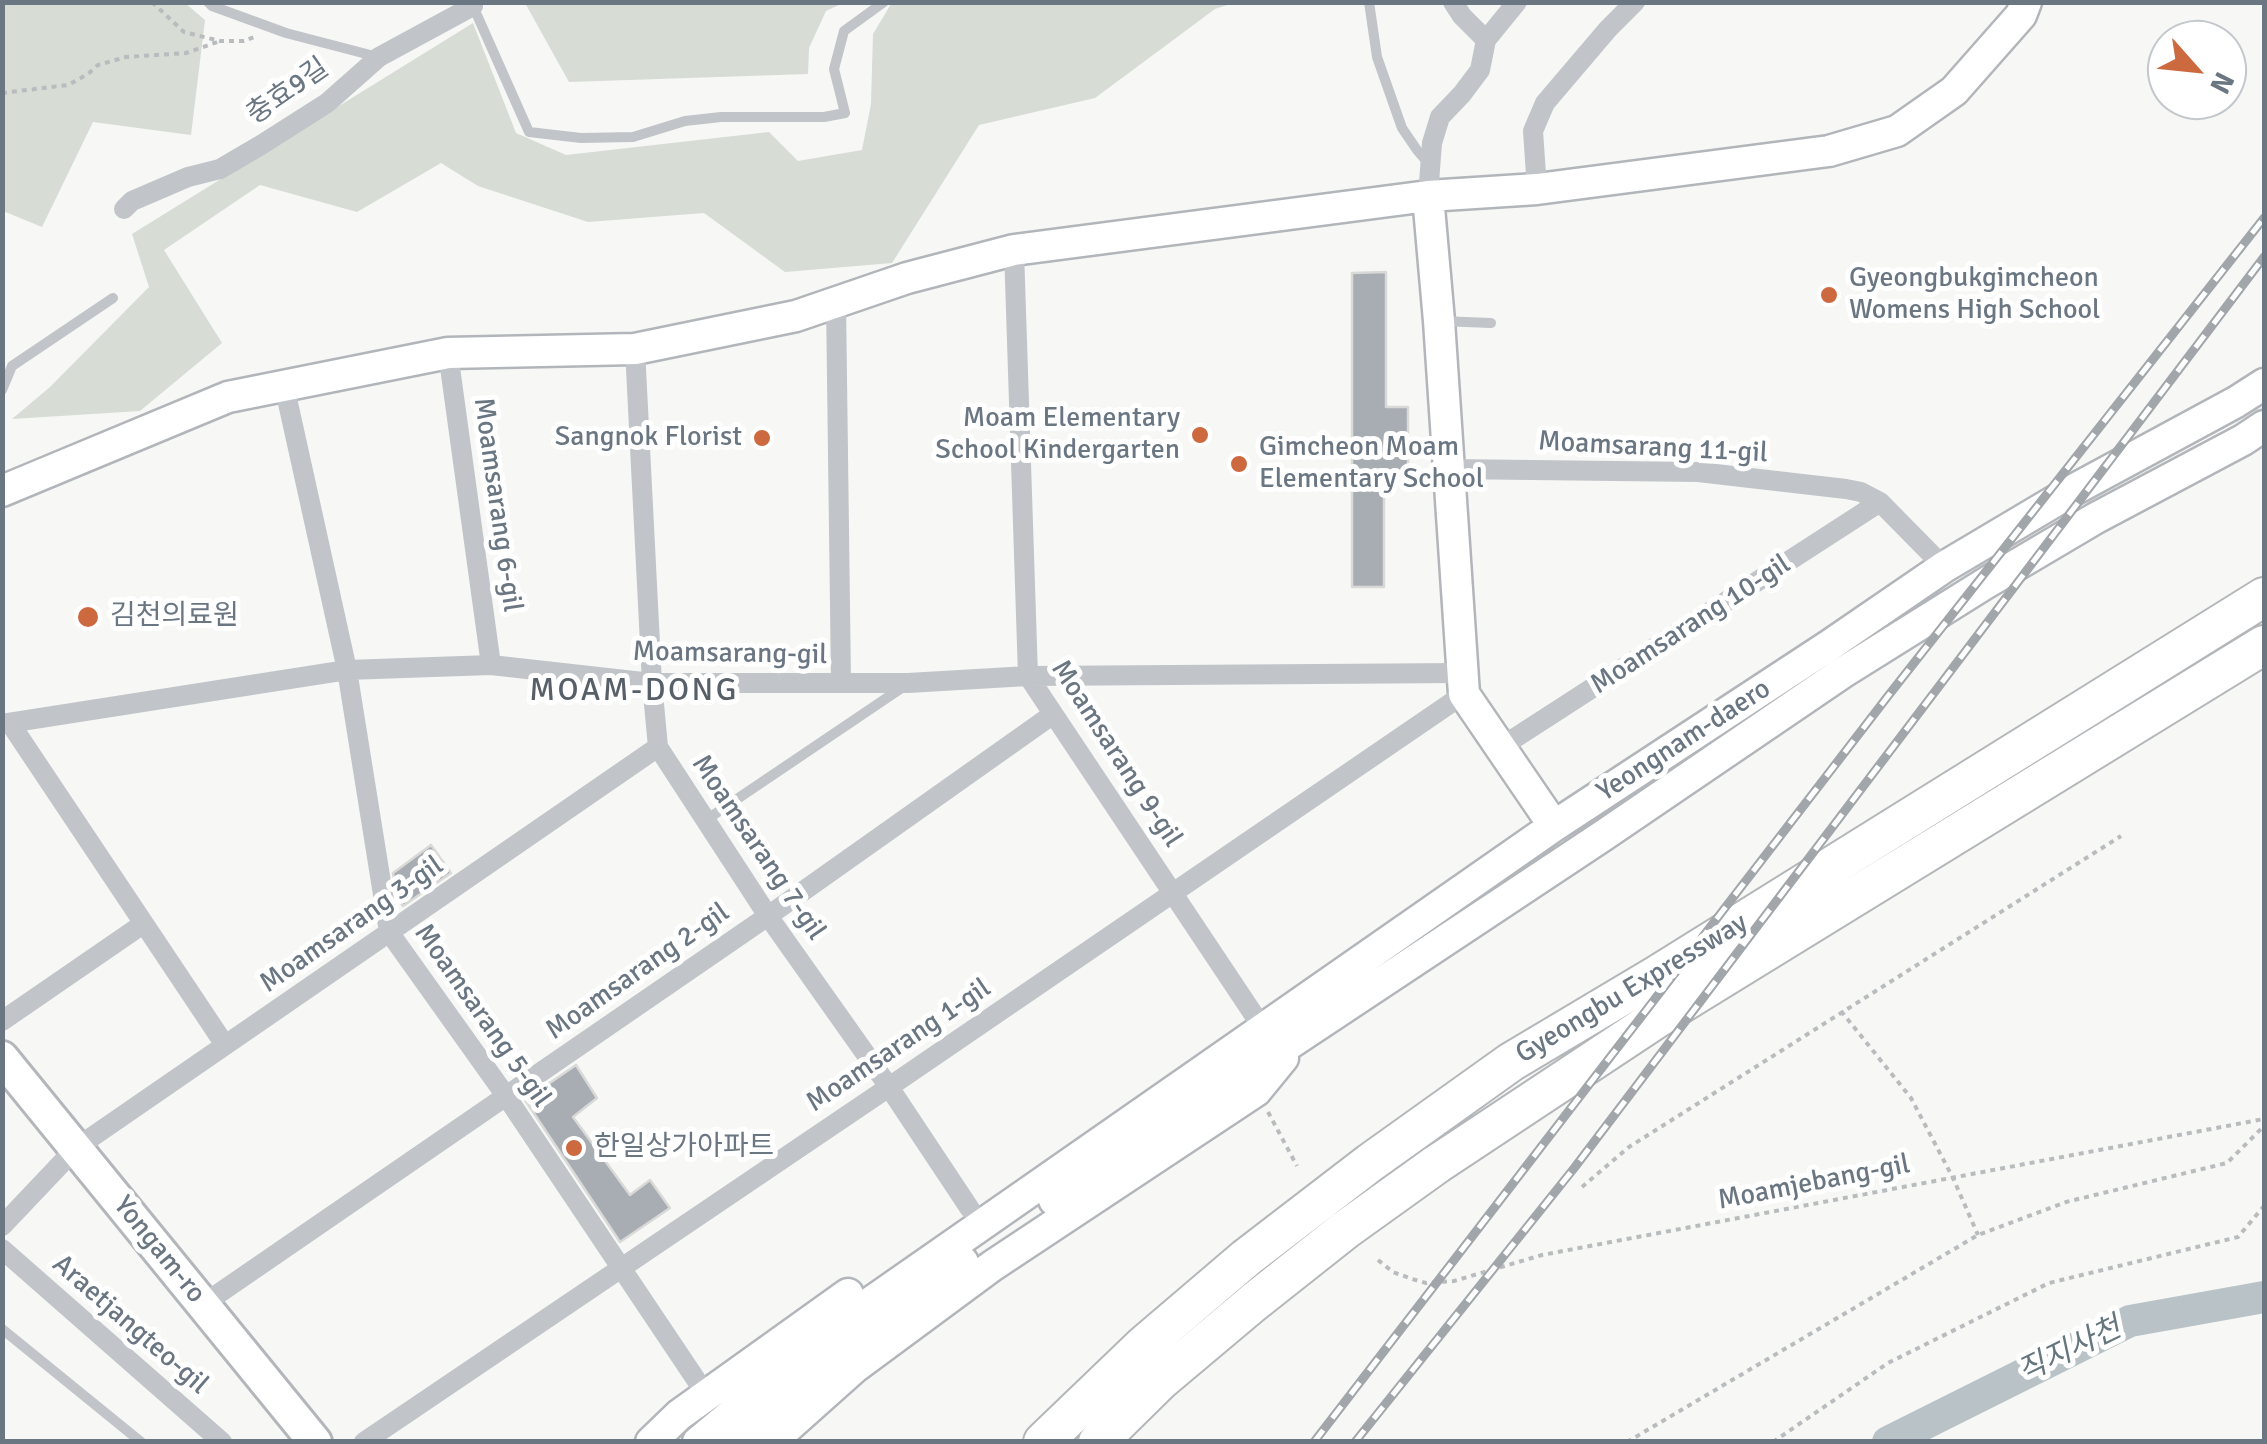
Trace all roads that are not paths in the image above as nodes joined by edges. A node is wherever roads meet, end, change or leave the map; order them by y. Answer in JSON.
{"nodes":[{"id":1,"x":208,"y":2,"type":"edge"},
{"id":2,"x":884,"y":2,"type":"edge"},
{"id":3,"x":1369,"y":2,"type":"edge"},
{"id":4,"x":1453,"y":2,"type":"edge"},
{"id":5,"x":1517,"y":2,"type":"edge"},
{"id":6,"x":1635,"y":2,"type":"edge"},
{"id":7,"x":2026,"y":2,"type":"edge"},
{"id":8,"x":472,"y":4,"type":"edge"},
{"id":9,"x":1486,"y":40,"type":"junction"},
{"id":10,"x":379,"y":57,"type":"junction"},
{"id":11,"x":1430,"y":164,"type":"junction"},
{"id":12,"x":1537,"y":189,"type":"junction"},
{"id":13,"x":1428,"y":196,"type":"junction"},
{"id":14,"x":124,"y":209,"type":"dead end"},
{"id":15,"x":1014,"y":250,"type":"junction"},
{"id":16,"x":113,"y":298,"type":"dead end"},
{"id":17,"x":836,"y":302,"type":"junction"},
{"id":18,"x":1439,"y":321,"type":"junction"},
{"id":19,"x":1491,"y":323,"type":"dead end"},
{"id":20,"x":635,"y":349,"type":"junction"},
{"id":21,"x":448,"y":353,"type":"junction"},
{"id":22,"x":2264,"y":384,"type":"edge"},
{"id":23,"x":284,"y":386,"type":"junction"},
{"id":24,"x":2,"y":390,"type":"edge"},
{"id":25,"x":2264,"y":426,"type":"edge"},
{"id":26,"x":1449,"y":469,"type":"junction"},
{"id":27,"x":2,"y":491,"type":"edge"},
{"id":28,"x":1880,"y":502,"type":"junction"},
{"id":29,"x":1944,"y":567,"type":"junction"},
{"id":30,"x":2264,"y":597,"type":"edge"},
{"id":31,"x":2264,"y":645,"type":"edge"},
{"id":32,"x":491,"y":665,"type":"junction"},
{"id":33,"x":346,"y":670,"type":"junction"},
{"id":34,"x":1028,"y":676,"type":"junction"},
{"id":35,"x":652,"y":683,"type":"junction"},
{"id":36,"x":842,"y":683,"type":"junction"},
{"id":37,"x":1462,"y":683,"type":"junction"},
{"id":38,"x":908,"y":684,"type":"junction"},
{"id":39,"x":1052,"y":716,"type":"junction"},
{"id":40,"x":6,"y":724,"type":"edge"},
{"id":41,"x":658,"y":747,"type":"junction"},
{"id":42,"x":1501,"y":747,"type":"junction"},
{"id":43,"x":705,"y":821,"type":"junction"},
{"id":44,"x":1554,"y":826,"type":"junction"},
{"id":45,"x":1172,"y":892,"type":"junction"},
{"id":46,"x":768,"y":916,"type":"junction"},
{"id":47,"x":143,"y":924,"type":"junction"},
{"id":48,"x":389,"y":932,"type":"junction"},
{"id":49,"x":1256,"y":1018,"type":"junction"},
{"id":50,"x":1303,"y":1018,"type":"junction"},
{"id":51,"x":2,"y":1020,"type":"edge"},
{"id":52,"x":225,"y":1045,"type":"junction"},
{"id":53,"x":2,"y":1058,"type":"edge"},
{"id":54,"x":889,"y":1087,"type":"junction"},
{"id":55,"x":506,"y":1096,"type":"junction"},
{"id":56,"x":1129,"y":1136,"type":"junction"},
{"id":57,"x":76,"y":1148,"type":"junction"},
{"id":58,"x":970,"y":1209,"type":"junction"},
{"id":59,"x":2,"y":1226,"type":"edge"},
{"id":60,"x":2,"y":1249,"type":"edge"},
{"id":61,"x":622,"y":1267,"type":"junction"},
{"id":62,"x":202,"y":1305,"type":"junction"},
{"id":63,"x":2,"y":1329,"type":"edge"},
{"id":64,"x":706,"y":1396,"type":"junction"},
{"id":65,"x":141,"y":1442,"type":"edge"},
{"id":66,"x":222,"y":1442,"type":"edge"},
{"id":67,"x":315,"y":1442,"type":"edge"},
{"id":68,"x":364,"y":1442,"type":"edge"},
{"id":69,"x":651,"y":1442,"type":"edge"},
{"id":70,"x":698,"y":1442,"type":"edge"},
{"id":71,"x":735,"y":1442,"type":"edge"},
{"id":72,"x":770,"y":1442,"type":"edge"},
{"id":73,"x":1043,"y":1442,"type":"edge"},
{"id":74,"x":1098,"y":1442,"type":"edge"}],
"edges":[{"from":1,"to":10,"type":"lane"},
{"from":2,"to":8,"type":"lane"},
{"from":3,"to":11,"type":"lane"},
{"from":4,"to":9,"type":"street"},
{"from":5,"to":9,"type":"street"},
{"from":6,"to":12,"type":"street"},
{"from":7,"to":12,"type":"main road"},
{"from":8,"to":10,"type":"street","name":"충효9길"},
{"from":9,"to":11,"type":"street"},
{"from":10,"to":14,"type":"street","name":"충효9길"},
{"from":11,"to":13,"type":"street"},
{"from":12,"to":13,"type":"main road"},
{"from":13,"to":15,"type":"main road"},
{"from":13,"to":18,"type":"main road"},
{"from":15,"to":17,"type":"main road"},
{"from":15,"to":34,"type":"street","name":"Moamsarang 9-gil"},
{"from":16,"to":24,"type":"lane"},
{"from":17,"to":20,"type":"main road"},
{"from":17,"to":36,"type":"street"},
{"from":18,"to":19,"type":"lane"},
{"from":18,"to":26,"type":"main road"},
{"from":20,"to":21,"type":"main road"},
{"from":20,"to":35,"type":"street","name":"Moamsarang 7-gil"},
{"from":21,"to":23,"type":"main road"},
{"from":21,"to":32,"type":"street","name":"Moamsarang 6-gil"},
{"from":22,"to":29,"type":"main road","name":"Yeongnam-daero"},
{"from":23,"to":27,"type":"main road"},
{"from":23,"to":33,"type":"street","name":"Moamsarang 5-gil"},
{"from":25,"to":50,"type":"main road","name":"Yeongnam-daero"},
{"from":26,"to":28,"type":"street","name":"Moamsarang 11-gil"},
{"from":26,"to":37,"type":"main road"},
{"from":28,"to":29,"type":"street","name":"Moamsarang 11-gil"},
{"from":28,"to":42,"type":"street","name":"Moamsarang 10-gil"},
{"from":29,"to":44,"type":"main road","name":"Yeongnam-daero"},
{"from":30,"to":73,"type":"highway","name":"Gyeongbu Expressway"},
{"from":31,"to":74,"type":"highway","name":"Gyeongbu Expressway"},
{"from":32,"to":33,"type":"street","name":"Moamsarang-gil"},
{"from":32,"to":35,"type":"street","name":"Moamsarang-gil"},
{"from":33,"to":40,"type":"street","name":"Moamsarang-gil"},
{"from":33,"to":48,"type":"street","name":"Moamsarang 5-gil"},
{"from":34,"to":37,"type":"street","name":"Moamsarang-gil"},
{"from":34,"to":38,"type":"street","name":"Moamsarang-gil"},
{"from":34,"to":39,"type":"street","name":"Moamsarang 9-gil"},
{"from":35,"to":36,"type":"street","name":"Moamsarang-gil"},
{"from":35,"to":41,"type":"street","name":"Moamsarang 7-gil"},
{"from":36,"to":38,"type":"street","name":"Moamsarang-gil"},
{"from":37,"to":42,"type":"main road"},
{"from":37,"to":45,"type":"street","name":"Moamsarang 1-gil"},
{"from":38,"to":43,"type":"lane"},
{"from":39,"to":45,"type":"street","name":"Moamsarang 9-gil"},
{"from":39,"to":46,"type":"street","name":"Moamsarang 2-gil"},
{"from":40,"to":47,"type":"street"},
{"from":41,"to":43,"type":"street","name":"Moamsarang 7-gil"},
{"from":41,"to":48,"type":"street","name":"Moamsarang 3-gil"},
{"from":42,"to":44,"type":"main road"},
{"from":43,"to":46,"type":"street","name":"Moamsarang 7-gil"},
{"from":44,"to":50,"type":"main road","name":"Yeongnam-daero"},
{"from":45,"to":49,"type":"street","name":"Moamsarang 9-gil"},
{"from":45,"to":54,"type":"street","name":"Moamsarang 1-gil"},
{"from":46,"to":54,"type":"street","name":"Moamsarang 7-gil"},
{"from":46,"to":55,"type":"street","name":"Moamsarang 2-gil"},
{"from":47,"to":51,"type":"street"},
{"from":47,"to":52,"type":"street"},
{"from":48,"to":52,"type":"street","name":"Moamsarang 3-gil"},
{"from":48,"to":55,"type":"street","name":"Moamsarang 5-gil"},
{"from":49,"to":50,"type":"main road"},
{"from":49,"to":58,"type":"main road"},
{"from":50,"to":56,"type":"main road","name":"Yeongnam-daero"},
{"from":50,"to":72,"type":"main road"},
{"from":52,"to":57,"type":"street","name":"Moamsarang 3-gil"},
{"from":53,"to":57,"type":"main road","name":"Yongam-ro"},
{"from":54,"to":58,"type":"street","name":"Moamsarang 7-gil"},
{"from":54,"to":61,"type":"street","name":"Moamsarang 1-gil"},
{"from":55,"to":61,"type":"street","name":"Moamsarang 5-gil"},
{"from":55,"to":62,"type":"street","name":"Moamsarang 2-gil"},
{"from":56,"to":70,"type":"main road"},
{"from":56,"to":71,"type":"main road"},
{"from":57,"to":59,"type":"street","name":"Moamsarang 3-gil"},
{"from":57,"to":62,"type":"main road","name":"Yongam-ro"},
{"from":58,"to":64,"type":"main road"},
{"from":60,"to":66,"type":"street","name":"Araetjangteo-gil"},
{"from":61,"to":64,"type":"street","name":"Moamsarang 5-gil"},
{"from":61,"to":68,"type":"street","name":"Moamsarang 1-gil"},
{"from":62,"to":67,"type":"main road","name":"Yongam-ro"},
{"from":63,"to":65,"type":"lane"},
{"from":64,"to":69,"type":"main road"}]}
